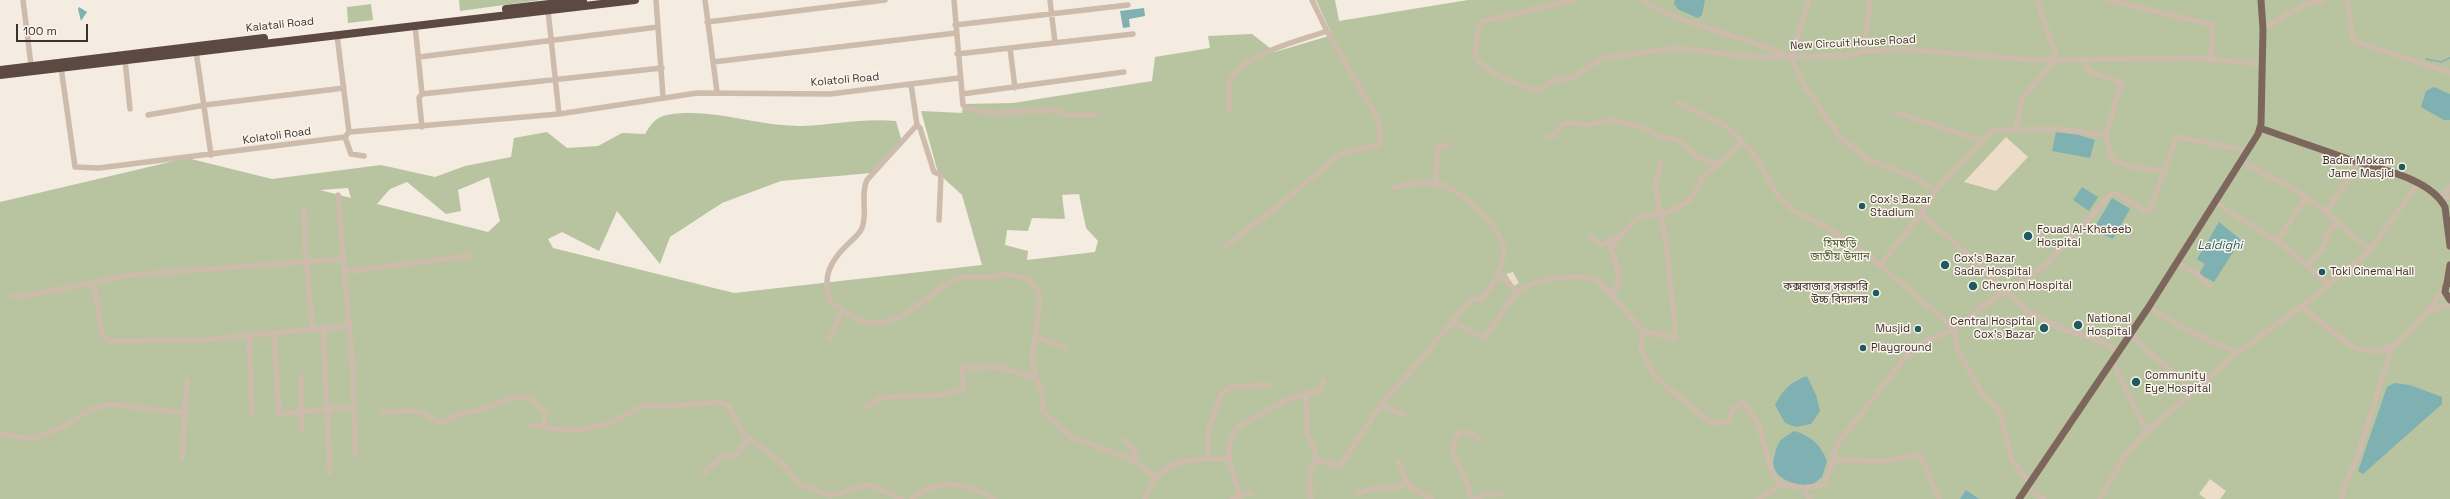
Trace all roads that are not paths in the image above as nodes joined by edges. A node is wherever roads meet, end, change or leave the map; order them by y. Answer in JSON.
{"nodes":[{"id":1,"x":23,"y":0,"type":"edge"},
{"id":2,"x":583,"y":0,"type":"edge"},
{"id":3,"x":635,"y":0,"type":"edge"},
{"id":4,"x":656,"y":0,"type":"edge"},
{"id":5,"x":705,"y":0,"type":"edge"},
{"id":6,"x":885,"y":0,"type":"edge"},
{"id":7,"x":954,"y":0,"type":"edge"},
{"id":8,"x":1050,"y":0,"type":"edge"},
{"id":9,"x":1312,"y":0,"type":"edge"},
{"id":10,"x":1574,"y":0,"type":"edge"},
{"id":11,"x":1642,"y":0,"type":"edge"},
{"id":12,"x":1809,"y":0,"type":"edge"},
{"id":13,"x":1870,"y":0,"type":"edge"},
{"id":14,"x":2036,"y":0,"type":"edge"},
{"id":15,"x":2109,"y":0,"type":"edge"},
{"id":16,"x":2261,"y":0,"type":"edge"},
{"id":17,"x":2323,"y":0,"type":"edge"},
{"id":18,"x":2347,"y":0,"type":"edge"},
{"id":19,"x":560,"y":3,"type":"edge"},
{"id":20,"x":1128,"y":6,"type":"dead end"},
{"id":21,"x":548,"y":10,"type":"junction"},
{"id":22,"x":1052,"y":14,"type":"junction"},
{"id":23,"x":707,"y":22,"type":"junction"},
{"id":24,"x":415,"y":25,"type":"junction"},
{"id":25,"x":955,"y":25,"type":"junction"},
{"id":26,"x":658,"y":27,"type":"junction"},
{"id":27,"x":2263,"y":29,"type":"junction"},
{"id":28,"x":1328,"y":31,"type":"junction"},
{"id":29,"x":956,"y":32,"type":"junction"},
{"id":30,"x":1133,"y":34,"type":"dead end"},
{"id":31,"x":337,"y":35,"type":"junction"},
{"id":32,"x":551,"y":40,"type":"junction"},
{"id":33,"x":1056,"y":43,"type":"junction"},
{"id":34,"x":225,"y":45,"type":"junction"},
{"id":35,"x":1010,"y":48,"type":"junction"},
{"id":36,"x":196,"y":51,"type":"junction"},
{"id":37,"x":1864,"y":52,"type":"junction"},
{"id":38,"x":957,"y":54,"type":"junction"},
{"id":39,"x":419,"y":57,"type":"junction"},
{"id":40,"x":1791,"y":57,"type":"junction"},
{"id":41,"x":2057,"y":59,"type":"junction"},
{"id":42,"x":125,"y":60,"type":"junction"},
{"id":43,"x":2087,"y":60,"type":"junction"},
{"id":44,"x":2211,"y":60,"type":"junction"},
{"id":45,"x":713,"y":62,"type":"junction"},
{"id":46,"x":2262,"y":64,"type":"junction"},
{"id":47,"x":31,"y":65,"type":"junction"},
{"id":48,"x":61,"y":67,"type":"junction"},
{"id":49,"x":662,"y":68,"type":"junction"},
{"id":50,"x":0,"y":70,"type":"edge"},
{"id":51,"x":1124,"y":72,"type":"dead end"},
{"id":52,"x":2450,"y":73,"type":"edge"},
{"id":53,"x":0,"y":76,"type":"edge"},
{"id":54,"x":959,"y":78,"type":"junction"},
{"id":55,"x":555,"y":80,"type":"junction"},
{"id":56,"x":911,"y":84,"type":"junction"},
{"id":57,"x":344,"y":88,"type":"junction"},
{"id":58,"x":1015,"y":88,"type":"junction"},
{"id":59,"x":717,"y":92,"type":"junction"},
{"id":60,"x":422,"y":94,"type":"junction"},
{"id":61,"x":962,"y":94,"type":"junction"},
{"id":62,"x":663,"y":97,"type":"junction"},
{"id":63,"x":1678,"y":102,"type":"dead end"},
{"id":64,"x":205,"y":105,"type":"junction"},
{"id":65,"x":130,"y":109,"type":"dead end"},
{"id":66,"x":1229,"y":109,"type":"dead end"},
{"id":67,"x":1897,"y":113,"type":"dead end"},
{"id":68,"x":559,"y":114,"type":"junction"},
{"id":69,"x":148,"y":115,"type":"dead end"},
{"id":70,"x":1095,"y":115,"type":"dead end"},
{"id":71,"x":917,"y":125,"type":"junction"},
{"id":72,"x":422,"y":127,"type":"junction"},
{"id":73,"x":2260,"y":128,"type":"junction"},
{"id":74,"x":2016,"y":129,"type":"junction"},
{"id":75,"x":347,"y":135,"type":"junction"},
{"id":76,"x":2106,"y":135,"type":"junction"},
{"id":77,"x":1548,"y":137,"type":"dead end"},
{"id":78,"x":1982,"y":141,"type":"junction"},
{"id":79,"x":1743,"y":142,"type":"junction"},
{"id":80,"x":1449,"y":144,"type":"dead end"},
{"id":81,"x":2249,"y":151,"type":"junction"},
{"id":82,"x":211,"y":155,"type":"junction"},
{"id":83,"x":364,"y":156,"type":"dead end"},
{"id":84,"x":2356,"y":161,"type":"junction"},
{"id":85,"x":2242,"y":162,"type":"junction"},
{"id":86,"x":1661,"y":163,"type":"dead end"},
{"id":87,"x":1719,"y":165,"type":"junction"},
{"id":88,"x":2165,"y":171,"type":"junction"},
{"id":89,"x":1435,"y":184,"type":"junction"},
{"id":90,"x":2418,"y":184,"type":"junction"},
{"id":91,"x":2450,"y":186,"type":"edge"},
{"id":92,"x":1393,"y":188,"type":"dead end"},
{"id":93,"x":1935,"y":191,"type":"junction"},
{"id":94,"x":338,"y":195,"type":"dead end"},
{"id":95,"x":2306,"y":197,"type":"junction"},
{"id":96,"x":2440,"y":197,"type":"junction"},
{"id":97,"x":2450,"y":197,"type":"edge"},
{"id":98,"x":2216,"y":203,"type":"junction"},
{"id":99,"x":304,"y":208,"type":"dead end"},
{"id":100,"x":2326,"y":213,"type":"junction"},
{"id":101,"x":1921,"y":214,"type":"junction"},
{"id":102,"x":1661,"y":215,"type":"junction"},
{"id":103,"x":939,"y":220,"type":"dead end"},
{"id":104,"x":2338,"y":223,"type":"junction"},
{"id":105,"x":1591,"y":237,"type":"dead end"},
{"id":106,"x":1619,"y":237,"type":"junction"},
{"id":107,"x":2277,"y":241,"type":"junction"},
{"id":108,"x":1224,"y":246,"type":"dead end"},
{"id":109,"x":2450,"y":246,"type":"edge"},
{"id":110,"x":2370,"y":250,"type":"junction"},
{"id":111,"x":469,"y":256,"type":"dead end"},
{"id":112,"x":342,"y":258,"type":"junction"},
{"id":113,"x":306,"y":261,"type":"junction"},
{"id":114,"x":2177,"y":263,"type":"junction"},
{"id":115,"x":2450,"y":265,"type":"edge"},
{"id":116,"x":1880,"y":266,"type":"junction"},
{"id":117,"x":2307,"y":266,"type":"junction"},
{"id":118,"x":344,"y":272,"type":"junction"},
{"id":119,"x":1500,"y":275,"type":"junction"},
{"id":120,"x":94,"y":283,"type":"junction"},
{"id":121,"x":2447,"y":284,"type":"edge"},
{"id":122,"x":2329,"y":285,"type":"junction"},
{"id":123,"x":2210,"y":287,"type":"dead end"},
{"id":124,"x":1517,"y":292,"type":"junction"},
{"id":125,"x":2006,"y":293,"type":"junction"},
{"id":126,"x":1612,"y":295,"type":"junction"},
{"id":127,"x":13,"y":296,"type":"dead end"},
{"id":128,"x":2450,"y":300,"type":"edge"},
{"id":129,"x":2450,"y":304,"type":"edge"},
{"id":130,"x":2302,"y":306,"type":"junction"},
{"id":131,"x":2149,"y":307,"type":"junction"},
{"id":132,"x":842,"y":311,"type":"junction"},
{"id":133,"x":2426,"y":313,"type":"junction"},
{"id":134,"x":1453,"y":322,"type":"junction"},
{"id":135,"x":349,"y":326,"type":"junction"},
{"id":136,"x":323,"y":328,"type":"junction"},
{"id":137,"x":1954,"y":328,"type":"junction"},
{"id":138,"x":313,"y":329,"type":"junction"},
{"id":139,"x":1643,"y":331,"type":"junction"},
{"id":140,"x":274,"y":333,"type":"junction"},
{"id":141,"x":248,"y":335,"type":"junction"},
{"id":142,"x":2130,"y":335,"type":"junction"},
{"id":143,"x":1034,"y":336,"type":"junction"},
{"id":144,"x":830,"y":339,"type":"dead end"},
{"id":145,"x":2392,"y":347,"type":"junction"},
{"id":146,"x":1066,"y":348,"type":"dead end"},
{"id":147,"x":2118,"y":352,"type":"junction"},
{"id":148,"x":2237,"y":353,"type":"junction"},
{"id":149,"x":2112,"y":361,"type":"junction"},
{"id":150,"x":301,"y":377,"type":"dead end"},
{"id":151,"x":1036,"y":378,"type":"junction"},
{"id":152,"x":187,"y":381,"type":"dead end"},
{"id":153,"x":1323,"y":381,"type":"dead end"},
{"id":154,"x":1269,"y":385,"type":"dead end"},
{"id":155,"x":2194,"y":391,"type":"junction"},
{"id":156,"x":1306,"y":394,"type":"junction"},
{"id":157,"x":1381,"y":406,"type":"junction"},
{"id":158,"x":354,"y":407,"type":"junction"},
{"id":159,"x":864,"y":408,"type":"dead end"},
{"id":160,"x":328,"y":410,"type":"junction"},
{"id":161,"x":252,"y":412,"type":"dead end"},
{"id":162,"x":302,"y":412,"type":"junction"},
{"id":163,"x":383,"y":412,"type":"dead end"},
{"id":164,"x":184,"y":413,"type":"junction"},
{"id":165,"x":1404,"y":415,"type":"dead end"},
{"id":166,"x":532,"y":425,"type":"dead end"},
{"id":167,"x":544,"y":427,"type":"junction"},
{"id":168,"x":302,"y":429,"type":"dead end"},
{"id":169,"x":2147,"y":432,"type":"junction"},
{"id":170,"x":0,"y":434,"type":"edge"},
{"id":171,"x":1478,"y":438,"type":"dead end"},
{"id":172,"x":749,"y":439,"type":"junction"},
{"id":173,"x":1125,"y":440,"type":"dead end"},
{"id":174,"x":355,"y":454,"type":"dead end"},
{"id":175,"x":182,"y":458,"type":"dead end"},
{"id":176,"x":1208,"y":459,"type":"junction"},
{"id":177,"x":1230,"y":460,"type":"junction"},
{"id":178,"x":1318,"y":460,"type":"junction"},
{"id":179,"x":1834,"y":460,"type":"junction"},
{"id":180,"x":1134,"y":461,"type":"junction"},
{"id":181,"x":1398,"y":462,"type":"dead end"},
{"id":182,"x":330,"y":473,"type":"dead end"},
{"id":183,"x":704,"y":473,"type":"dead end"},
{"id":184,"x":1156,"y":478,"type":"junction"},
{"id":185,"x":1407,"y":481,"type":"junction"},
{"id":186,"x":1782,"y":484,"type":"junction"},
{"id":187,"x":2028,"y":486,"type":"junction"},
{"id":188,"x":1802,"y":488,"type":"junction"},
{"id":189,"x":1251,"y":493,"type":"dead end"},
{"id":190,"x":1357,"y":493,"type":"dead end"},
{"id":191,"x":1500,"y":494,"type":"dead end"},
{"id":192,"x":1240,"y":495,"type":"junction"},
{"id":193,"x":902,"y":499,"type":"edge"},
{"id":194,"x":912,"y":499,"type":"edge"},
{"id":195,"x":994,"y":499,"type":"edge"},
{"id":196,"x":1145,"y":499,"type":"edge"},
{"id":197,"x":1232,"y":499,"type":"edge"},
{"id":198,"x":1311,"y":499,"type":"edge"},
{"id":199,"x":1432,"y":499,"type":"edge"},
{"id":200,"x":1475,"y":499,"type":"edge"},
{"id":201,"x":1479,"y":499,"type":"edge"},
{"id":202,"x":1759,"y":499,"type":"edge"},
{"id":203,"x":1810,"y":499,"type":"edge"},
{"id":204,"x":1939,"y":499,"type":"edge"},
{"id":205,"x":2019,"y":499,"type":"edge"},
{"id":206,"x":2044,"y":499,"type":"edge"},
{"id":207,"x":2100,"y":499,"type":"edge"},
{"id":208,"x":2342,"y":499,"type":"edge"}],
"edges":[{"from":1,"to":47,"type":"street"},
{"from":2,"to":19,"type":"highway"},
{"from":3,"to":19,"type":"highway"},
{"from":4,"to":26,"type":"street"},
{"from":5,"to":23,"type":"street"},
{"from":6,"to":23,"type":"street"},
{"from":7,"to":25,"type":"street"},
{"from":8,"to":22,"type":"street"},
{"from":9,"to":28,"type":"street"},
{"from":10,"to":40,"type":"street","name":"New Circuit House Road"},
{"from":11,"to":40,"type":"street"},
{"from":12,"to":40,"type":"street"},
{"from":13,"to":37,"type":"street"},
{"from":14,"to":41,"type":"street"},
{"from":15,"to":44,"type":"street"},
{"from":16,"to":27,"type":"main road"},
{"from":17,"to":27,"type":"street"},
{"from":18,"to":52,"type":"street"},
{"from":19,"to":21,"type":"highway","name":"Kalatali Road"},
{"from":19,"to":34,"type":"highway","name":"Kalatali Road"},
{"from":20,"to":22,"type":"street"},
{"from":21,"to":24,"type":"highway","name":"Kalatali Road"},
{"from":21,"to":32,"type":"street"},
{"from":22,"to":25,"type":"street"},
{"from":22,"to":33,"type":"street"},
{"from":23,"to":45,"type":"street"},
{"from":24,"to":31,"type":"highway","name":"Kalatali Road"},
{"from":24,"to":39,"type":"street"},
{"from":25,"to":29,"type":"street"},
{"from":26,"to":32,"type":"street"},
{"from":26,"to":49,"type":"street"},
{"from":27,"to":46,"type":"main road"},
{"from":28,"to":66,"type":"street"},
{"from":28,"to":108,"type":"street"},
{"from":29,"to":38,"type":"street"},
{"from":29,"to":45,"type":"street"},
{"from":30,"to":33,"type":"street"},
{"from":31,"to":34,"type":"highway","name":"Kalatali Road"},
{"from":31,"to":57,"type":"street"},
{"from":32,"to":39,"type":"street"},
{"from":32,"to":55,"type":"street"},
{"from":33,"to":35,"type":"street"},
{"from":34,"to":36,"type":"highway","name":"Kalatali Road"},
{"from":34,"to":47,"type":"highway","name":"Kalatali Road"},
{"from":35,"to":38,"type":"street"},
{"from":35,"to":58,"type":"street"},
{"from":36,"to":42,"type":"highway","name":"Kalatali Road"},
{"from":36,"to":64,"type":"street"},
{"from":37,"to":40,"type":"street","name":"New Circuit House Road"},
{"from":37,"to":41,"type":"street","name":"New Circuit House Road"},
{"from":38,"to":54,"type":"street"},
{"from":39,"to":60,"type":"street"},
{"from":40,"to":93,"type":"street"},
{"from":41,"to":43,"type":"street","name":"New Circuit House Road"},
{"from":41,"to":74,"type":"street"},
{"from":42,"to":48,"type":"highway","name":"Kalatali Road"},
{"from":42,"to":65,"type":"street"},
{"from":43,"to":44,"type":"street","name":"New Circuit House Road"},
{"from":43,"to":76,"type":"street"},
{"from":44,"to":46,"type":"street","name":"New Circuit House Road"},
{"from":45,"to":59,"type":"street"},
{"from":46,"to":73,"type":"main road"},
{"from":47,"to":50,"type":"highway","name":"Kalatali Road"},
{"from":48,"to":53,"type":"highway","name":"Kalatali Road"},
{"from":48,"to":82,"type":"street"},
{"from":49,"to":55,"type":"street"},
{"from":49,"to":62,"type":"street"},
{"from":51,"to":58,"type":"street"},
{"from":54,"to":56,"type":"street","name":"Kolatoli Road"},
{"from":54,"to":61,"type":"street"},
{"from":55,"to":60,"type":"street"},
{"from":55,"to":68,"type":"street"},
{"from":56,"to":59,"type":"street","name":"Kolatoli Road"},
{"from":56,"to":71,"type":"street"},
{"from":57,"to":64,"type":"street"},
{"from":57,"to":75,"type":"street"},
{"from":58,"to":61,"type":"street"},
{"from":59,"to":62,"type":"street","name":"Kolatoli Road"},
{"from":60,"to":72,"type":"street"},
{"from":61,"to":70,"type":"street"},
{"from":62,"to":68,"type":"street"},
{"from":63,"to":79,"type":"street"},
{"from":64,"to":69,"type":"street"},
{"from":64,"to":82,"type":"street"},
{"from":67,"to":78,"type":"street"},
{"from":68,"to":72,"type":"street"},
{"from":71,"to":103,"type":"street"},
{"from":71,"to":132,"type":"street"},
{"from":72,"to":75,"type":"street","name":"Kolatoli Road"},
{"from":73,"to":81,"type":"main road"},
{"from":73,"to":84,"type":"main road"},
{"from":74,"to":76,"type":"street"},
{"from":74,"to":78,"type":"street"},
{"from":75,"to":82,"type":"street","name":"Kolatoli Road"},
{"from":75,"to":83,"type":"street"},
{"from":76,"to":88,"type":"street"},
{"from":77,"to":87,"type":"street"},
{"from":78,"to":93,"type":"street"},
{"from":79,"to":87,"type":"street"},
{"from":79,"to":116,"type":"street"},
{"from":80,"to":89,"type":"street"},
{"from":81,"to":85,"type":"main road"},
{"from":81,"to":88,"type":"street"},
{"from":84,"to":90,"type":"main road"},
{"from":84,"to":100,"type":"street"},
{"from":85,"to":95,"type":"street"},
{"from":85,"to":98,"type":"main road"},
{"from":86,"to":102,"type":"street"},
{"from":87,"to":102,"type":"street"},
{"from":88,"to":125,"type":"street"},
{"from":89,"to":92,"type":"street"},
{"from":89,"to":119,"type":"street"},
{"from":90,"to":96,"type":"main road"},
{"from":90,"to":110,"type":"street"},
{"from":91,"to":96,"type":"street"},
{"from":93,"to":101,"type":"street"},
{"from":94,"to":112,"type":"street"},
{"from":95,"to":100,"type":"street"},
{"from":95,"to":107,"type":"street"},
{"from":96,"to":97,"type":"street"},
{"from":96,"to":109,"type":"main road"},
{"from":98,"to":107,"type":"street"},
{"from":98,"to":114,"type":"main road"},
{"from":99,"to":113,"type":"street"},
{"from":100,"to":104,"type":"street"},
{"from":101,"to":116,"type":"street"},
{"from":101,"to":125,"type":"street"},
{"from":102,"to":106,"type":"street"},
{"from":102,"to":139,"type":"street"},
{"from":104,"to":110,"type":"street"},
{"from":104,"to":117,"type":"street"},
{"from":105,"to":106,"type":"street"},
{"from":106,"to":126,"type":"street"},
{"from":107,"to":117,"type":"street"},
{"from":110,"to":122,"type":"street"},
{"from":111,"to":118,"type":"street"},
{"from":112,"to":113,"type":"street"},
{"from":112,"to":118,"type":"street"},
{"from":113,"to":120,"type":"street"},
{"from":113,"to":138,"type":"street"},
{"from":114,"to":123,"type":"street"},
{"from":114,"to":131,"type":"main road"},
{"from":115,"to":121,"type":"main road"},
{"from":116,"to":137,"type":"street"},
{"from":117,"to":122,"type":"street"},
{"from":118,"to":135,"type":"street"},
{"from":119,"to":124,"type":"street"},
{"from":119,"to":134,"type":"street"},
{"from":120,"to":127,"type":"street"},
{"from":120,"to":141,"type":"street"},
{"from":121,"to":128,"type":"main road"},
{"from":121,"to":133,"type":"street"},
{"from":122,"to":130,"type":"street"},
{"from":124,"to":126,"type":"street"},
{"from":124,"to":134,"type":"street"},
{"from":125,"to":137,"type":"street"},
{"from":125,"to":147,"type":"street"},
{"from":126,"to":139,"type":"street"},
{"from":129,"to":133,"type":"street"},
{"from":130,"to":145,"type":"street"},
{"from":130,"to":148,"type":"street"},
{"from":131,"to":142,"type":"main road"},
{"from":131,"to":148,"type":"street"},
{"from":132,"to":143,"type":"street"},
{"from":132,"to":144,"type":"street"},
{"from":133,"to":145,"type":"street"},
{"from":134,"to":157,"type":"street"},
{"from":135,"to":136,"type":"street"},
{"from":135,"to":158,"type":"street"},
{"from":136,"to":138,"type":"street"},
{"from":136,"to":160,"type":"street"},
{"from":137,"to":179,"type":"street"},
{"from":137,"to":187,"type":"street"},
{"from":138,"to":140,"type":"street"},
{"from":139,"to":186,"type":"street"},
{"from":140,"to":141,"type":"street"},
{"from":140,"to":162,"type":"street"},
{"from":141,"to":161,"type":"street"},
{"from":142,"to":147,"type":"main road"},
{"from":142,"to":155,"type":"street"},
{"from":143,"to":146,"type":"street"},
{"from":143,"to":151,"type":"street"},
{"from":145,"to":208,"type":"street"},
{"from":147,"to":149,"type":"main road"},
{"from":148,"to":155,"type":"street"},
{"from":149,"to":169,"type":"street"},
{"from":149,"to":187,"type":"main road"},
{"from":150,"to":162,"type":"street"},
{"from":151,"to":159,"type":"street"},
{"from":151,"to":180,"type":"street"},
{"from":152,"to":164,"type":"street"},
{"from":153,"to":156,"type":"street"},
{"from":154,"to":176,"type":"street"},
{"from":155,"to":169,"type":"street"},
{"from":156,"to":177,"type":"street"},
{"from":156,"to":178,"type":"street"},
{"from":157,"to":165,"type":"street"},
{"from":157,"to":178,"type":"street"},
{"from":158,"to":160,"type":"street"},
{"from":158,"to":174,"type":"street"},
{"from":160,"to":162,"type":"street"},
{"from":160,"to":182,"type":"street"},
{"from":162,"to":168,"type":"street"},
{"from":163,"to":167,"type":"street"},
{"from":164,"to":170,"type":"street"},
{"from":164,"to":175,"type":"street"},
{"from":166,"to":167,"type":"street"},
{"from":167,"to":172,"type":"street"},
{"from":169,"to":207,"type":"street"},
{"from":171,"to":200,"type":"street"},
{"from":172,"to":183,"type":"street"},
{"from":172,"to":193,"type":"street"},
{"from":173,"to":180,"type":"street"},
{"from":176,"to":177,"type":"street"},
{"from":176,"to":184,"type":"street"},
{"from":177,"to":192,"type":"street"},
{"from":178,"to":198,"type":"street"},
{"from":179,"to":188,"type":"street"},
{"from":179,"to":204,"type":"street"},
{"from":180,"to":184,"type":"street"},
{"from":181,"to":185,"type":"street"},
{"from":184,"to":196,"type":"street"},
{"from":185,"to":190,"type":"street"},
{"from":185,"to":199,"type":"street"},
{"from":186,"to":188,"type":"street"},
{"from":186,"to":202,"type":"street"},
{"from":187,"to":205,"type":"main road"},
{"from":187,"to":206,"type":"street"},
{"from":188,"to":203,"type":"street"},
{"from":189,"to":192,"type":"street"},
{"from":191,"to":201,"type":"street"},
{"from":192,"to":197,"type":"street"},
{"from":194,"to":195,"type":"street"}]}
